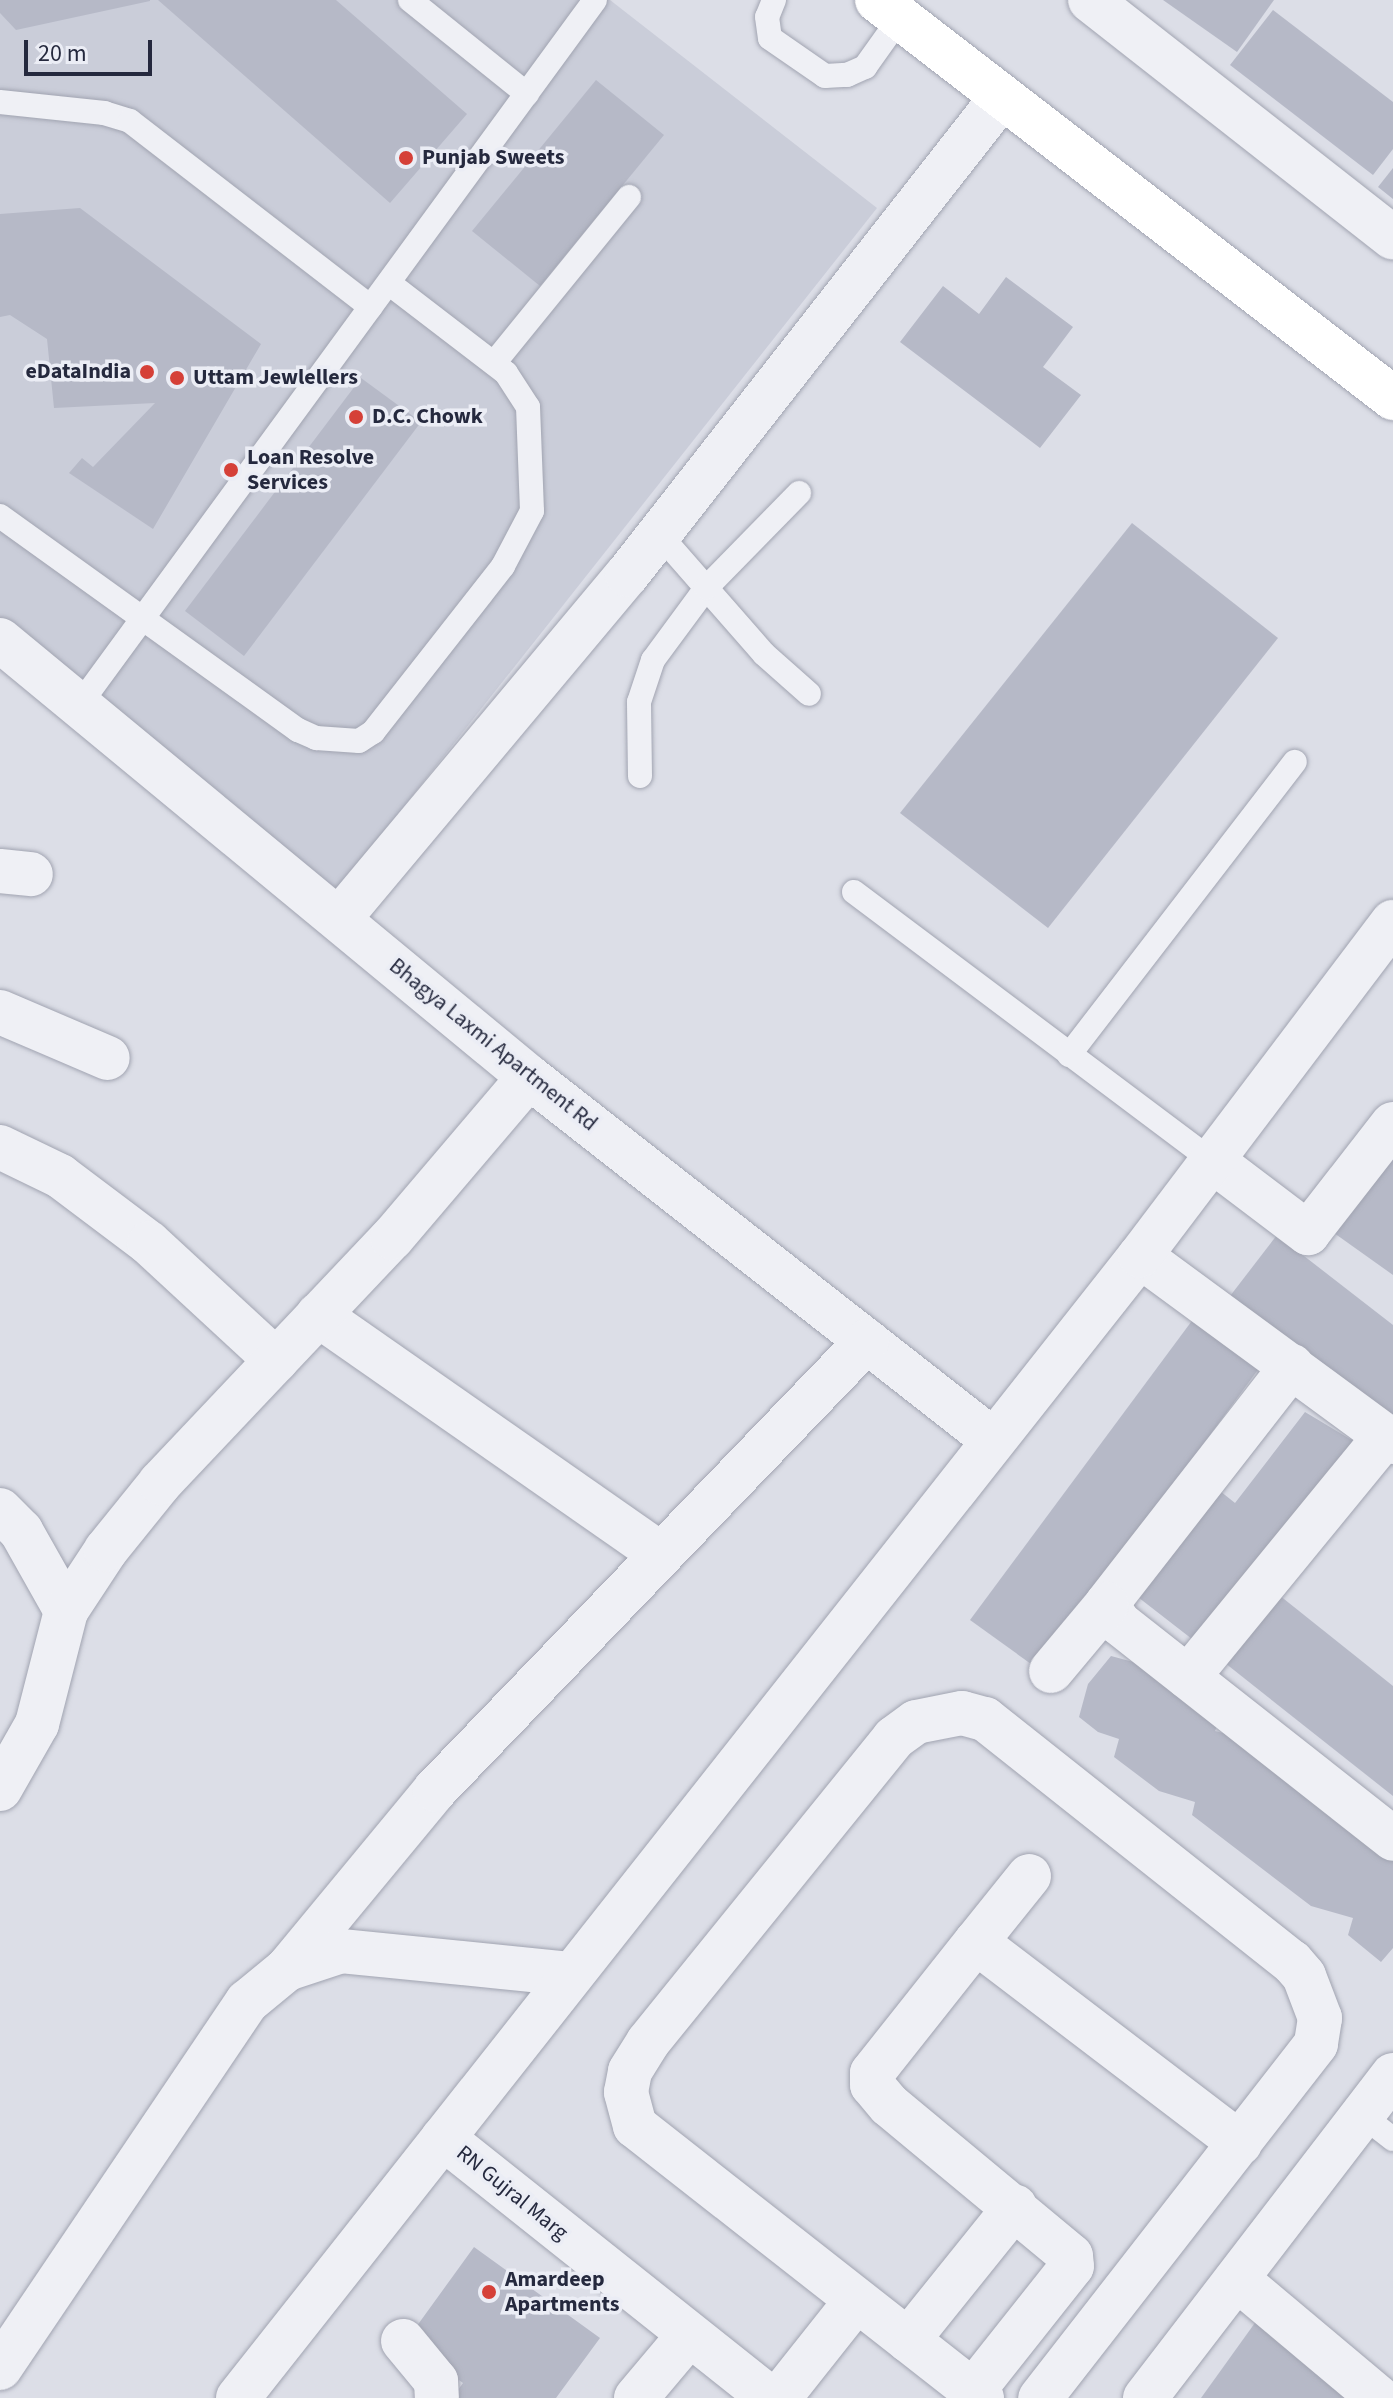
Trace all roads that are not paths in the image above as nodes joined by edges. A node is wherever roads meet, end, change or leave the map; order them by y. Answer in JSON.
{"nodes":[{"id":1,"x":410,"y":0,"type":"edge"},
{"id":2,"x":774,"y":0,"type":"edge"},
{"id":3,"x":1090,"y":0,"type":"edge"},
{"id":4,"x":590,"y":2,"type":"edge"},
{"id":5,"x":888,"y":9,"type":"edge"},
{"id":6,"x":527,"y":94,"type":"junction"},
{"id":7,"x":1001,"y":98,"type":"junction"},
{"id":8,"x":0,"y":102,"type":"edge"},
{"id":9,"x":629,"y":197,"type":"dead end"},
{"id":10,"x":1393,"y":238,"type":"edge"},
{"id":11,"x":390,"y":284,"type":"junction"},
{"id":12,"x":371,"y":307,"type":"junction"},
{"id":13,"x":494,"y":363,"type":"junction"},
{"id":14,"x":1393,"y":398,"type":"edge"},
{"id":15,"x":799,"y":493,"type":"dead end"},
{"id":16,"x":0,"y":516,"type":"edge"},
{"id":17,"x":659,"y":534,"type":"junction"},
{"id":18,"x":706,"y":588,"type":"junction"},
{"id":19,"x":141,"y":622,"type":"junction"},
{"id":20,"x":0,"y":640,"type":"edge"},
{"id":21,"x":809,"y":694,"type":"dead end"},
{"id":22,"x":80,"y":704,"type":"junction"},
{"id":23,"x":1295,"y":762,"type":"dead end"},
{"id":24,"x":640,"y":776,"type":"dead end"},
{"id":25,"x":854,"y":892,"type":"dead end"},
{"id":26,"x":339,"y":919,"type":"junction"},
{"id":27,"x":1393,"y":922,"type":"edge"},
{"id":28,"x":0,"y":1012,"type":"edge"},
{"id":29,"x":1069,"y":1055,"type":"junction"},
{"id":30,"x":108,"y":1058,"type":"dead end"},
{"id":31,"x":529,"y":1077,"type":"junction"},
{"id":32,"x":1393,"y":1124,"type":"edge"},
{"id":33,"x":0,"y":1147,"type":"edge"},
{"id":34,"x":1214,"y":1162,"type":"junction"},
{"id":35,"x":1140,"y":1256,"type":"junction"},
{"id":36,"x":318,"y":1315,"type":"junction"},
{"id":37,"x":867,"y":1341,"type":"junction"},
{"id":38,"x":276,"y":1360,"type":"junction"},
{"id":39,"x":1292,"y":1366,"type":"junction"},
{"id":40,"x":1389,"y":1439,"type":"edge"},
{"id":41,"x":993,"y":1440,"type":"junction"},
{"id":42,"x":0,"y":1510,"type":"edge"},
{"id":43,"x":660,"y":1554,"type":"junction"},
{"id":44,"x":1107,"y":1604,"type":"junction"},
{"id":45,"x":66,"y":1611,"type":"junction"},
{"id":46,"x":1051,"y":1671,"type":"dead end"},
{"id":47,"x":1188,"y":1677,"type":"junction"},
{"id":48,"x":0,"y":1789,"type":"edge"},
{"id":49,"x":1393,"y":1839,"type":"edge"},
{"id":50,"x":1029,"y":1876,"type":"dead end"},
{"id":51,"x":976,"y":1942,"type":"junction"},
{"id":52,"x":287,"y":1969,"type":"junction"},
{"id":53,"x":572,"y":1974,"type":"junction"},
{"id":54,"x":1393,"y":2075,"type":"edge"},
{"id":55,"x":1378,"y":2127,"type":"edge"},
{"id":56,"x":443,"y":2138,"type":"junction"},
{"id":57,"x":1240,"y":2143,"type":"junction"},
{"id":58,"x":1015,"y":2207,"type":"junction"},
{"id":59,"x":1237,"y":2279,"type":"junction"},
{"id":60,"x":856,"y":2301,"type":"junction"},
{"id":61,"x":689,"y":2335,"type":"junction"},
{"id":62,"x":908,"y":2340,"type":"junction"},
{"id":63,"x":403,"y":2341,"type":"dead end"},
{"id":64,"x":0,"y":2368,"type":"edge"},
{"id":65,"x":977,"y":2394,"type":"edge"},
{"id":66,"x":238,"y":2398,"type":"edge"},
{"id":67,"x":437,"y":2398,"type":"edge"},
{"id":68,"x":636,"y":2398,"type":"edge"},
{"id":69,"x":770,"y":2398,"type":"edge"},
{"id":70,"x":779,"y":2398,"type":"edge"},
{"id":71,"x":1040,"y":2398,"type":"edge"},
{"id":72,"x":1145,"y":2398,"type":"edge"},
{"id":73,"x":1379,"y":2398,"type":"edge"}],
"edges":[{"from":1,"to":6,"type":"lane"},
{"from":2,"to":5,"type":"lane"},
{"from":3,"to":10,"type":"street"},
{"from":4,"to":6,"type":"lane"},
{"from":5,"to":7,"type":"street"},
{"from":6,"to":11,"type":"lane"},
{"from":7,"to":14,"type":"street"},
{"from":7,"to":17,"type":"street"},
{"from":8,"to":12,"type":"lane"},
{"from":9,"to":13,"type":"lane"},
{"from":11,"to":12,"type":"lane"},
{"from":11,"to":13,"type":"lane"},
{"from":12,"to":19,"type":"lane"},
{"from":13,"to":19,"type":"lane"},
{"from":15,"to":18,"type":"lane"},
{"from":16,"to":19,"type":"lane"},
{"from":17,"to":18,"type":"lane"},
{"from":17,"to":26,"type":"street"},
{"from":18,"to":21,"type":"lane"},
{"from":18,"to":24,"type":"lane"},
{"from":19,"to":22,"type":"lane"},
{"from":20,"to":22,"type":"street","name":"Bhagya Laxmi Apartment Rd"},
{"from":22,"to":26,"type":"street","name":"Bhagya Laxmi Apartment Rd"},
{"from":23,"to":29,"type":"lane"},
{"from":25,"to":29,"type":"lane"},
{"from":26,"to":31,"type":"street","name":"Bhagya Laxmi Apartment Rd"},
{"from":27,"to":34,"type":"street"},
{"from":28,"to":30,"type":"street"},
{"from":29,"to":34,"type":"lane"},
{"from":31,"to":36,"type":"street"},
{"from":31,"to":37,"type":"street","name":"Bhagya Laxmi Apartment Rd"},
{"from":32,"to":34,"type":"street"},
{"from":33,"to":38,"type":"street"},
{"from":34,"to":35,"type":"street"},
{"from":35,"to":39,"type":"street"},
{"from":35,"to":41,"type":"street"},
{"from":36,"to":38,"type":"street"},
{"from":36,"to":43,"type":"street"},
{"from":37,"to":41,"type":"street","name":"Bhagya Laxmi Apartment Rd"},
{"from":37,"to":43,"type":"street"},
{"from":38,"to":45,"type":"street"},
{"from":39,"to":40,"type":"street"},
{"from":39,"to":44,"type":"street"},
{"from":40,"to":47,"type":"street"},
{"from":41,"to":53,"type":"street"},
{"from":42,"to":45,"type":"street"},
{"from":43,"to":52,"type":"street"},
{"from":44,"to":46,"type":"street"},
{"from":44,"to":47,"type":"street"},
{"from":45,"to":48,"type":"street"},
{"from":47,"to":49,"type":"street"},
{"from":50,"to":51,"type":"street"},
{"from":51,"to":57,"type":"street"},
{"from":51,"to":58,"type":"street"},
{"from":52,"to":53,"type":"street"},
{"from":52,"to":64,"type":"street"},
{"from":53,"to":56,"type":"street"},
{"from":54,"to":55,"type":"street"},
{"from":55,"to":59,"type":"street"},
{"from":56,"to":61,"type":"street","name":"RN Gujral Marg"},
{"from":56,"to":66,"type":"street"},
{"from":57,"to":60,"type":"street"},
{"from":57,"to":71,"type":"street"},
{"from":58,"to":62,"type":"street"},
{"from":58,"to":65,"type":"street"},
{"from":59,"to":72,"type":"street"},
{"from":59,"to":73,"type":"street"},
{"from":60,"to":62,"type":"street"},
{"from":60,"to":70,"type":"street"},
{"from":61,"to":68,"type":"street"},
{"from":61,"to":69,"type":"street","name":"RN Gujral Marg"},
{"from":62,"to":65,"type":"street"},
{"from":63,"to":67,"type":"street"}]}
